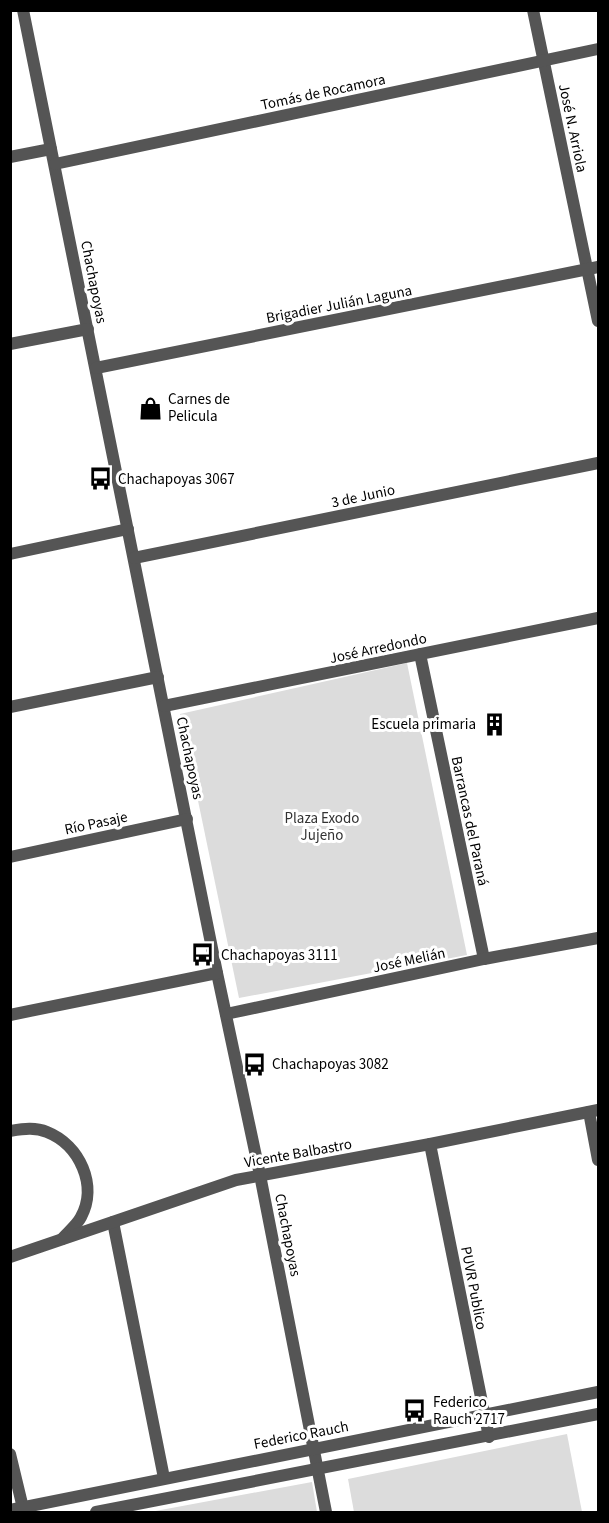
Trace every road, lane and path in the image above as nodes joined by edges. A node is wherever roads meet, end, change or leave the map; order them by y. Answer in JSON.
{"nodes":[{"id":1,"x":23,"y":10,"type":"edge"},
{"id":2,"x":533,"y":10,"type":"edge"},
{"id":3,"x":598,"y":49,"type":"edge"},
{"id":4,"x":544,"y":60,"type":"junction"},
{"id":5,"x":51,"y":149,"type":"junction"},
{"id":6,"x":10,"y":157,"type":"edge"},
{"id":7,"x":55,"y":164,"type":"junction"},
{"id":8,"x":593,"y":268,"type":"edge"},
{"id":9,"x":598,"y":321,"type":"edge"},
{"id":10,"x":88,"y":329,"type":"junction"},
{"id":11,"x":10,"y":344,"type":"edge"},
{"id":12,"x":96,"y":368,"type":"junction"},
{"id":13,"x":598,"y":463,"type":"edge"},
{"id":14,"x":128,"y":529,"type":"junction"},
{"id":15,"x":10,"y":554,"type":"edge"},
{"id":16,"x":134,"y":558,"type":"junction"},
{"id":17,"x":598,"y":618,"type":"edge"},
{"id":18,"x":420,"y":654,"type":"junction"},
{"id":19,"x":158,"y":676,"type":"junction"},
{"id":20,"x":164,"y":706,"type":"junction"},
{"id":21,"x":10,"y":707,"type":"edge"},
{"id":22,"x":187,"y":819,"type":"junction"},
{"id":23,"x":10,"y":857,"type":"edge"},
{"id":24,"x":598,"y":938,"type":"edge"},
{"id":25,"x":484,"y":959,"type":"junction"},
{"id":26,"x":217,"y":973,"type":"junction"},
{"id":27,"x":226,"y":1014,"type":"junction"},
{"id":28,"x":10,"y":1015,"type":"edge"},
{"id":29,"x":594,"y":1111,"type":"edge"},
{"id":30,"x":10,"y":1131,"type":"edge"},
{"id":31,"x":430,"y":1144,"type":"junction"},
{"id":32,"x":598,"y":1160,"type":"edge"},
{"id":33,"x":260,"y":1175,"type":"junction"},
{"id":34,"x":112,"y":1222,"type":"junction"},
{"id":35,"x":61,"y":1240,"type":"junction"},
{"id":36,"x":39,"y":1247,"type":"junction"},
{"id":37,"x":10,"y":1248,"type":"edge"},
{"id":38,"x":10,"y":1257,"type":"edge"},
{"id":39,"x":598,"y":1392,"type":"edge"},
{"id":40,"x":484,"y":1414,"type":"junction"},
{"id":41,"x":598,"y":1414,"type":"edge"},
{"id":42,"x":489,"y":1437,"type":"junction"},
{"id":43,"x":315,"y":1448,"type":"junction"},
{"id":44,"x":10,"y":1454,"type":"edge"},
{"id":45,"x":318,"y":1469,"type":"junction"},
{"id":46,"x":164,"y":1478,"type":"junction"},
{"id":47,"x":17,"y":1509,"type":"edge"},
{"id":48,"x":96,"y":1512,"type":"edge"},
{"id":49,"x":326,"y":1512,"type":"edge"}],
"edges":[{"from":1,"to":5,"type":"street","name":"Chachapoyas"},
{"from":2,"to":4,"type":"street","name":"José N. Arriola"},
{"from":3,"to":4,"type":"street","name":"Tomás de Rocamora"},
{"from":4,"to":7,"type":"street","name":"Tomás de Rocamora"},
{"from":4,"to":8,"type":"street","name":"José N. Arriola"},
{"from":5,"to":6,"type":"street"},
{"from":5,"to":7,"type":"street","name":"Chachapoyas"},
{"from":7,"to":10,"type":"street","name":"Chachapoyas"},
{"from":8,"to":9,"type":"street","name":"José N. Arriola"},
{"from":8,"to":12,"type":"street","name":"Brigadier Julián Laguna"},
{"from":10,"to":11,"type":"street"},
{"from":10,"to":12,"type":"street","name":"Chachapoyas"},
{"from":12,"to":14,"type":"street","name":"Chachapoyas"},
{"from":13,"to":16,"type":"street","name":"3 de Junio"},
{"from":14,"to":15,"type":"street"},
{"from":14,"to":16,"type":"street","name":"Chachapoyas"},
{"from":16,"to":19,"type":"street","name":"Chachapoyas"},
{"from":17,"to":18,"type":"street","name":"José Arredondo"},
{"from":18,"to":20,"type":"street","name":"José Arredondo"},
{"from":18,"to":25,"type":"street","name":"Barrancas del Paraná"},
{"from":19,"to":20,"type":"street","name":"Chachapoyas"},
{"from":19,"to":21,"type":"street"},
{"from":20,"to":22,"type":"street","name":"Chachapoyas"},
{"from":22,"to":23,"type":"street","name":"Río Pasaje"},
{"from":22,"to":26,"type":"street","name":"Chachapoyas"},
{"from":24,"to":25,"type":"street","name":"José Melián"},
{"from":25,"to":27,"type":"street","name":"José Melián"},
{"from":26,"to":27,"type":"street","name":"Chachapoyas"},
{"from":26,"to":28,"type":"street"},
{"from":27,"to":33,"type":"street","name":"Chachapoyas"},
{"from":29,"to":31,"type":"street","name":"Vicente Balbastro"},
{"from":29,"to":32,"type":"street"},
{"from":30,"to":35,"type":"street"},
{"from":31,"to":33,"type":"street","name":"Vicente Balbastro"},
{"from":31,"to":40,"type":"street","name":"PUVR Publico"},
{"from":33,"to":34,"type":"street","name":"Vicente Balbastro"},
{"from":33,"to":43,"type":"street","name":"Chachapoyas"},
{"from":34,"to":35,"type":"street","name":"Vicente Balbastro"},
{"from":34,"to":46,"type":"street"},
{"from":35,"to":36,"type":"street","name":"Vicente Balbastro"},
{"from":36,"to":37,"type":"street"},
{"from":36,"to":38,"type":"street","name":"Vicente Balbastro"},
{"from":39,"to":40,"type":"street","name":"Federico Rauch"},
{"from":40,"to":42,"type":"street","name":"PUVR Publico"},
{"from":40,"to":43,"type":"street","name":"Federico Rauch"},
{"from":41,"to":42,"type":"street"},
{"from":42,"to":45,"type":"street"},
{"from":43,"to":45,"type":"street","name":"Chachapoyas"},
{"from":43,"to":46,"type":"street","name":"Federico Rauch"},
{"from":44,"to":47,"type":"street"},
{"from":45,"to":48,"type":"street"},
{"from":45,"to":49,"type":"street","name":"Chachapoyas"},
{"from":46,"to":47,"type":"street","name":"Federico Rauch"}]}
